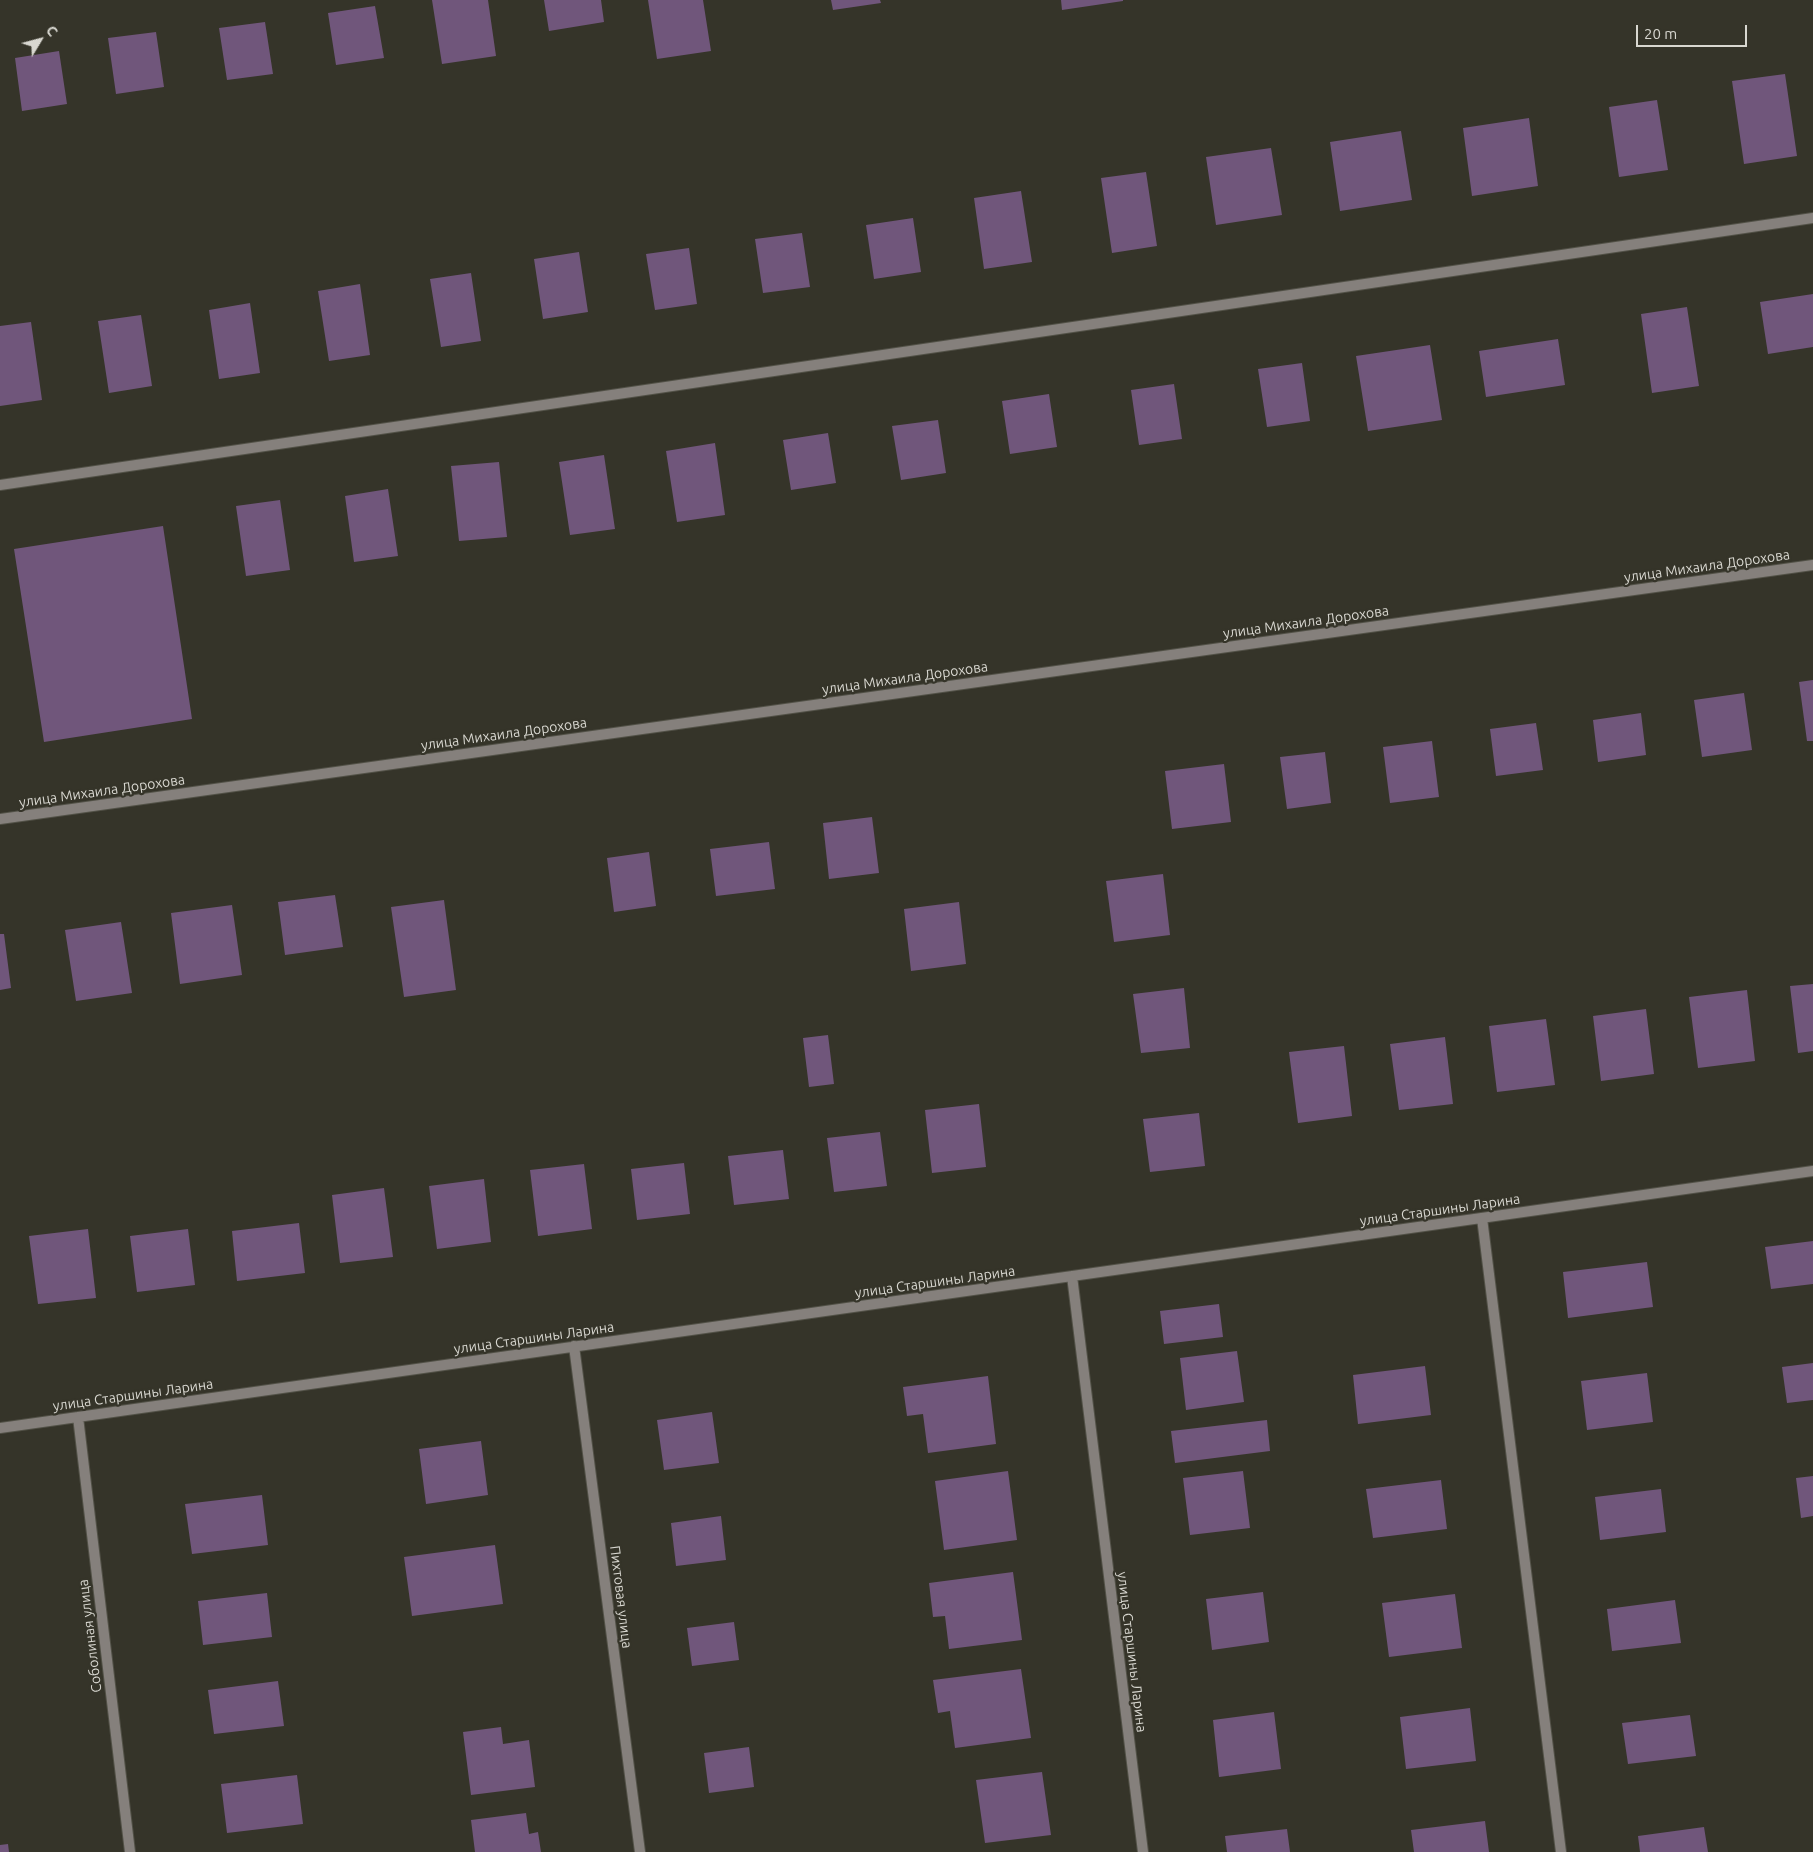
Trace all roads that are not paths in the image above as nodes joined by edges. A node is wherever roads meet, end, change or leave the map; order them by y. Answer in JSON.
{"nodes":[{"id":1,"x":1813,"y":218,"type":"edge"},
{"id":2,"x":0,"y":485,"type":"edge"},
{"id":3,"x":1813,"y":565,"type":"edge"},
{"id":4,"x":0,"y":819,"type":"edge"},
{"id":5,"x":1813,"y":1171,"type":"edge"},
{"id":6,"x":1482,"y":1218,"type":"junction"},
{"id":7,"x":1072,"y":1276,"type":"junction"},
{"id":8,"x":574,"y":1346,"type":"junction"},
{"id":9,"x":78,"y":1417,"type":"junction"},
{"id":10,"x":0,"y":1428,"type":"edge"},
{"id":11,"x":130,"y":1852,"type":"edge"},
{"id":12,"x":640,"y":1852,"type":"edge"},
{"id":13,"x":1143,"y":1852,"type":"edge"},
{"id":14,"x":1561,"y":1852,"type":"edge"}],
"edges":[{"from":1,"to":2,"type":"street"},
{"from":3,"to":4,"type":"street","name":"улица Михаила Дорохова"},
{"from":5,"to":6,"type":"street","name":"улица Старшины Ларина"},
{"from":6,"to":7,"type":"street","name":"улица Старшины Ларина"},
{"from":6,"to":14,"type":"street"},
{"from":7,"to":8,"type":"street","name":"улица Старшины Ларина"},
{"from":7,"to":13,"type":"street","name":"улица Старшины Ларина"},
{"from":8,"to":9,"type":"street","name":"улица Старшины Ларина"},
{"from":8,"to":12,"type":"street","name":"Пихтовая улица"},
{"from":9,"to":10,"type":"street","name":"улица Старшины Ларина"},
{"from":9,"to":11,"type":"street","name":"Соболиная улица"}]}
